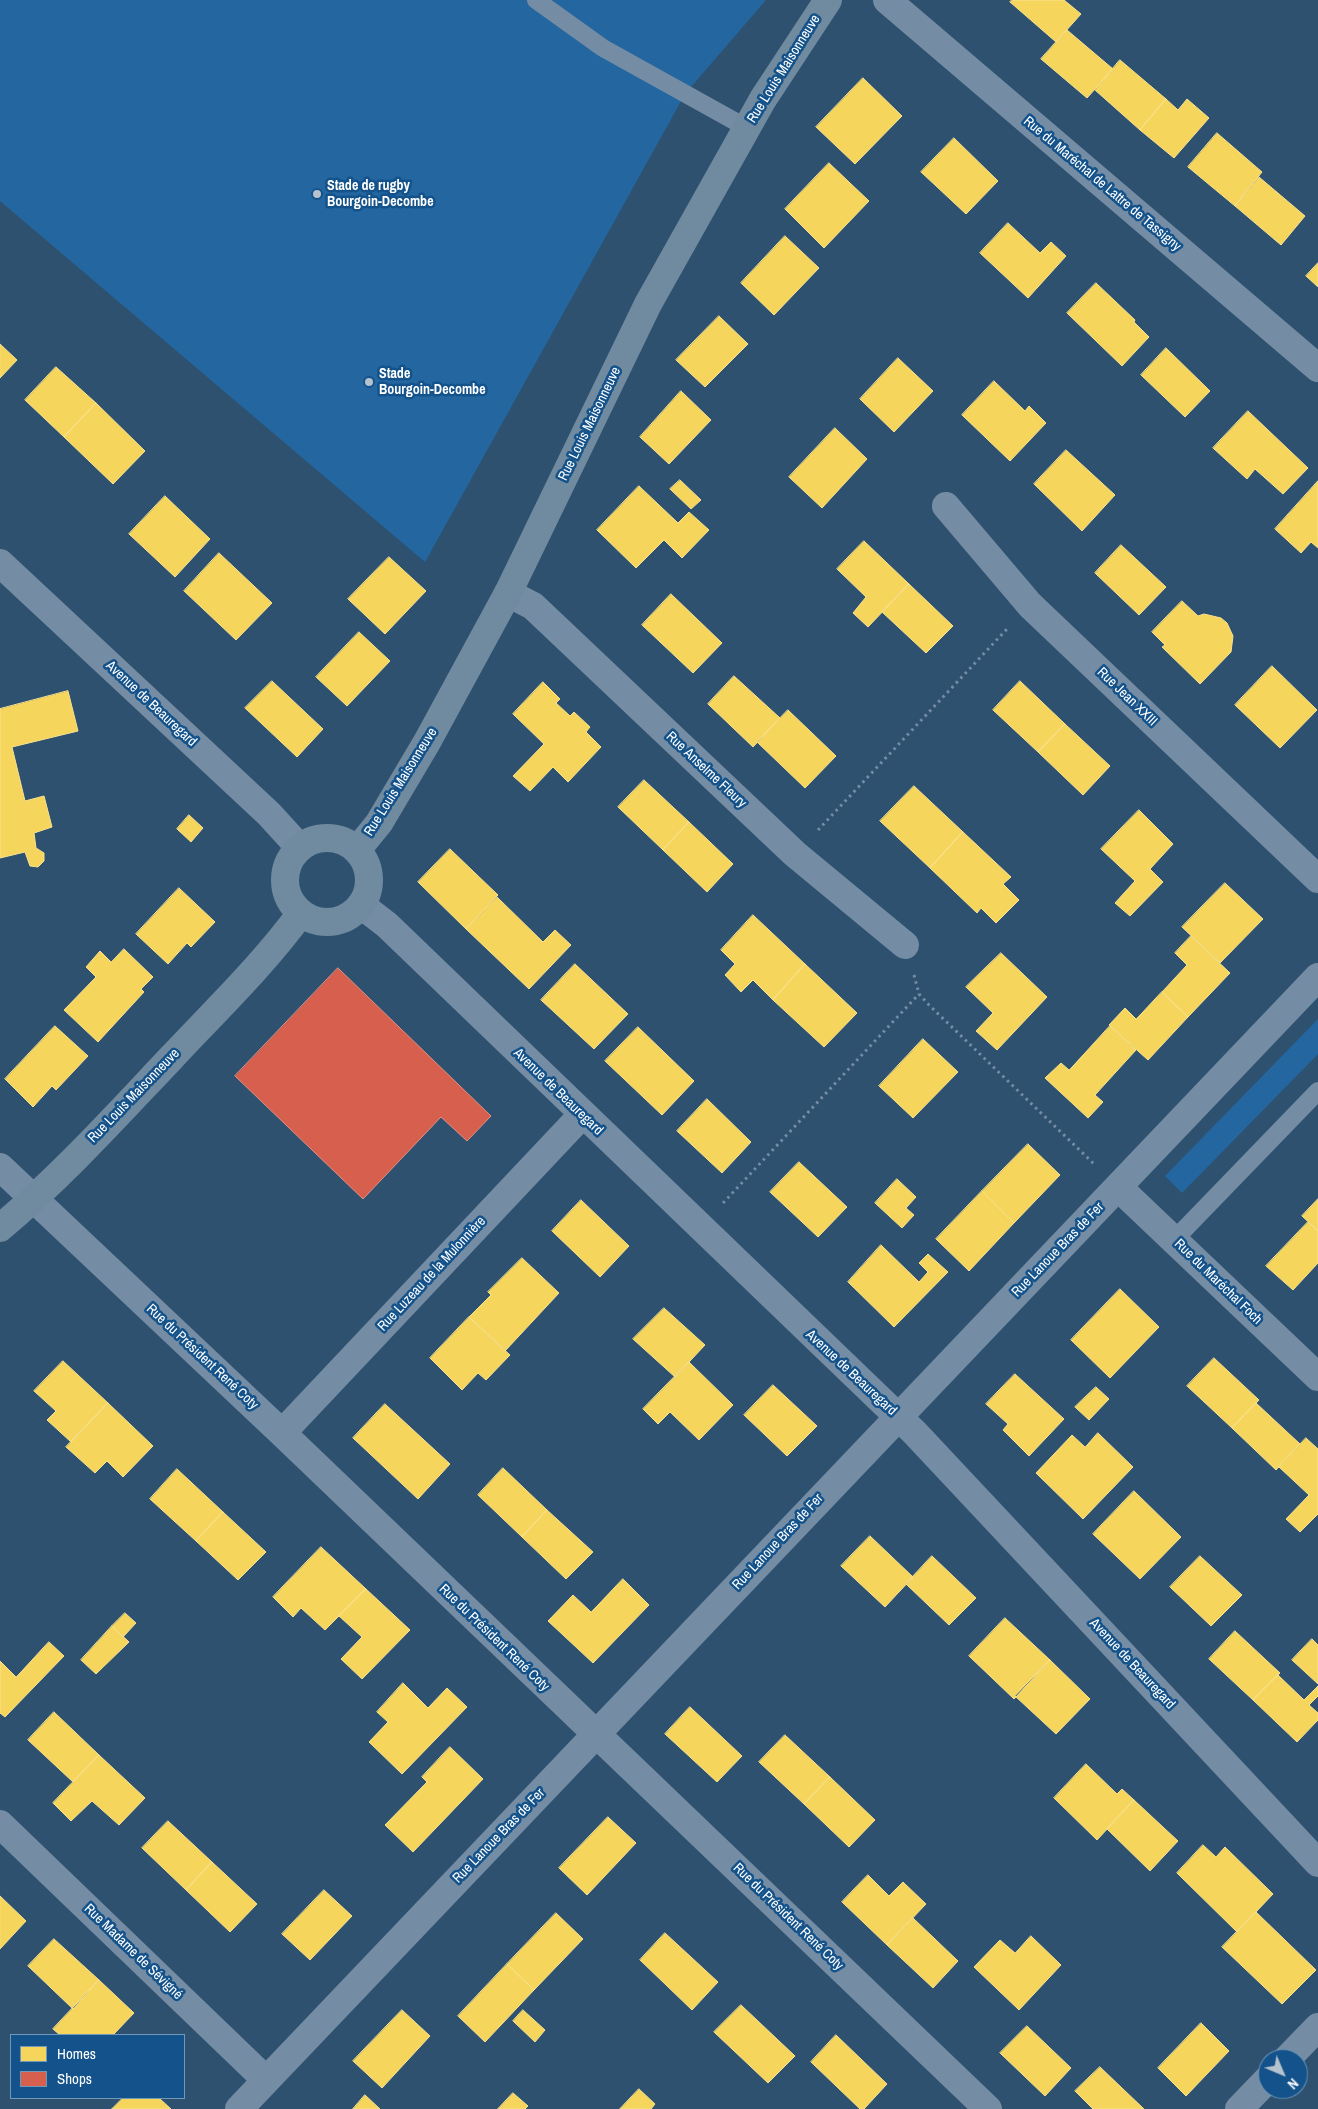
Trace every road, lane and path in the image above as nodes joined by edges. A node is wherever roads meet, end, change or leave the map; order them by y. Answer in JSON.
{"nodes":[{"id":1,"x":536,"y":0,"type":"edge"},
{"id":2,"x":828,"y":0,"type":"edge"},
{"id":3,"x":887,"y":0,"type":"edge"},
{"id":4,"x":746,"y":128,"type":"junction"},
{"id":5,"x":1318,"y":368,"type":"edge"},
{"id":6,"x":946,"y":506,"type":"dead end"},
{"id":7,"x":0,"y":563,"type":"edge"},
{"id":8,"x":508,"y":593,"type":"junction"},
{"id":9,"x":1030,"y":605,"type":"junction"},
{"id":10,"x":300,"y":848,"type":"junction"},
{"id":11,"x":357,"y":850,"type":"junction"},
{"id":12,"x":795,"y":854,"type":"junction"},
{"id":13,"x":1318,"y":879,"type":"edge"},
{"id":14,"x":361,"y":905,"type":"junction"},
{"id":15,"x":301,"y":913,"type":"junction"},
{"id":16,"x":906,"y":945,"type":"joint"},
{"id":17,"x":1318,"y":977,"type":"edge"},
{"id":18,"x":919,"y":994,"type":"junction"},
{"id":19,"x":1318,"y":1091,"type":"edge"},
{"id":20,"x":582,"y":1115,"type":"junction"},
{"id":21,"x":0,"y":1167,"type":"edge"},
{"id":22,"x":1118,"y":1187,"type":"junction"},
{"id":23,"x":33,"y":1200,"type":"junction"},
{"id":24,"x":0,"y":1228,"type":"edge"},
{"id":25,"x":700,"y":1228,"type":"junction"},
{"id":26,"x":1174,"y":1240,"type":"junction"},
{"id":27,"x":1318,"y":1377,"type":"edge"},
{"id":28,"x":897,"y":1417,"type":"junction"},
{"id":29,"x":282,"y":1433,"type":"junction"},
{"id":30,"x":596,"y":1735,"type":"junction"},
{"id":31,"x":4,"y":1835,"type":"edge"},
{"id":32,"x":1318,"y":1863,"type":"edge"},
{"id":33,"x":1318,"y":2027,"type":"edge"},
{"id":34,"x":1297,"y":2049,"type":"edge"},
{"id":35,"x":266,"y":2080,"type":"junction"},
{"id":36,"x":1258,"y":2089,"type":"edge"},
{"id":37,"x":239,"y":2109,"type":"edge"},
{"id":38,"x":988,"y":2109,"type":"edge"},
{"id":39,"x":1239,"y":2109,"type":"edge"}],
"edges":[{"from":1,"to":4,"type":"lane"},
{"from":2,"to":4,"type":"street","name":"Rue Louis Maisonneuve"},
{"from":3,"to":5,"type":"street","name":"Rue du Maréchal de Lattre de Tassigny"},
{"from":4,"to":8,"type":"street","name":"Rue Louis Maisonneuve"},
{"from":6,"to":9,"type":"street","name":"Rue Jean XXIII"},
{"from":7,"to":10,"type":"street","name":"Avenue de Beauregard"},
{"from":8,"to":11,"type":"street","name":"Rue Louis Maisonneuve"},
{"from":8,"to":12,"type":"street","name":"Rue Anselme Fleury"},
{"from":9,"to":12,"type":"path"},
{"from":9,"to":13,"type":"street","name":"Rue Jean XXIII"},
{"from":10,"to":11,"type":"street"},
{"from":10,"to":15,"type":"street"},
{"from":11,"to":14,"type":"street"},
{"from":12,"to":16,"type":"street","name":"Rue Anselme Fleury"},
{"from":14,"to":15,"type":"street"},
{"from":14,"to":20,"type":"street","name":"Avenue de Beauregard"},
{"from":15,"to":23,"type":"street","name":"Rue Louis Maisonneuve"},
{"from":16,"to":18,"type":"path"},
{"from":17,"to":22,"type":"street","name":"Rue Lanoue Bras de Fer"},
{"from":18,"to":22,"type":"path"},
{"from":18,"to":25,"type":"path"},
{"from":19,"to":26,"type":"lane"},
{"from":20,"to":25,"type":"street","name":"Avenue de Beauregard"},
{"from":20,"to":29,"type":"street","name":"Rue Luzeau de la Mulonnière"},
{"from":21,"to":23,"type":"street","name":"Rue du Président René Coty"},
{"from":22,"to":26,"type":"street","name":"Rue du Maréchal Foch"},
{"from":22,"to":28,"type":"street","name":"Rue Lanoue Bras de Fer"},
{"from":23,"to":24,"type":"street","name":"Rue Louis Maisonneuve"},
{"from":23,"to":29,"type":"street","name":"Rue du Président René Coty"},
{"from":25,"to":28,"type":"street","name":"Avenue de Beauregard"},
{"from":26,"to":27,"type":"street","name":"Rue du Maréchal Foch"},
{"from":28,"to":30,"type":"street","name":"Rue Lanoue Bras de Fer"},
{"from":28,"to":32,"type":"street","name":"Avenue de Beauregard"},
{"from":29,"to":30,"type":"street","name":"Rue du Président René Coty"},
{"from":30,"to":35,"type":"street","name":"Rue Lanoue Bras de Fer"},
{"from":30,"to":38,"type":"street","name":"Rue du Président René Coty"},
{"from":31,"to":35,"type":"street","name":"Rue Madame de Sévigné"},
{"from":33,"to":34,"type":"street"},
{"from":35,"to":37,"type":"street","name":"Rue Lanoue Bras de Fer"},
{"from":36,"to":39,"type":"street"}]}
